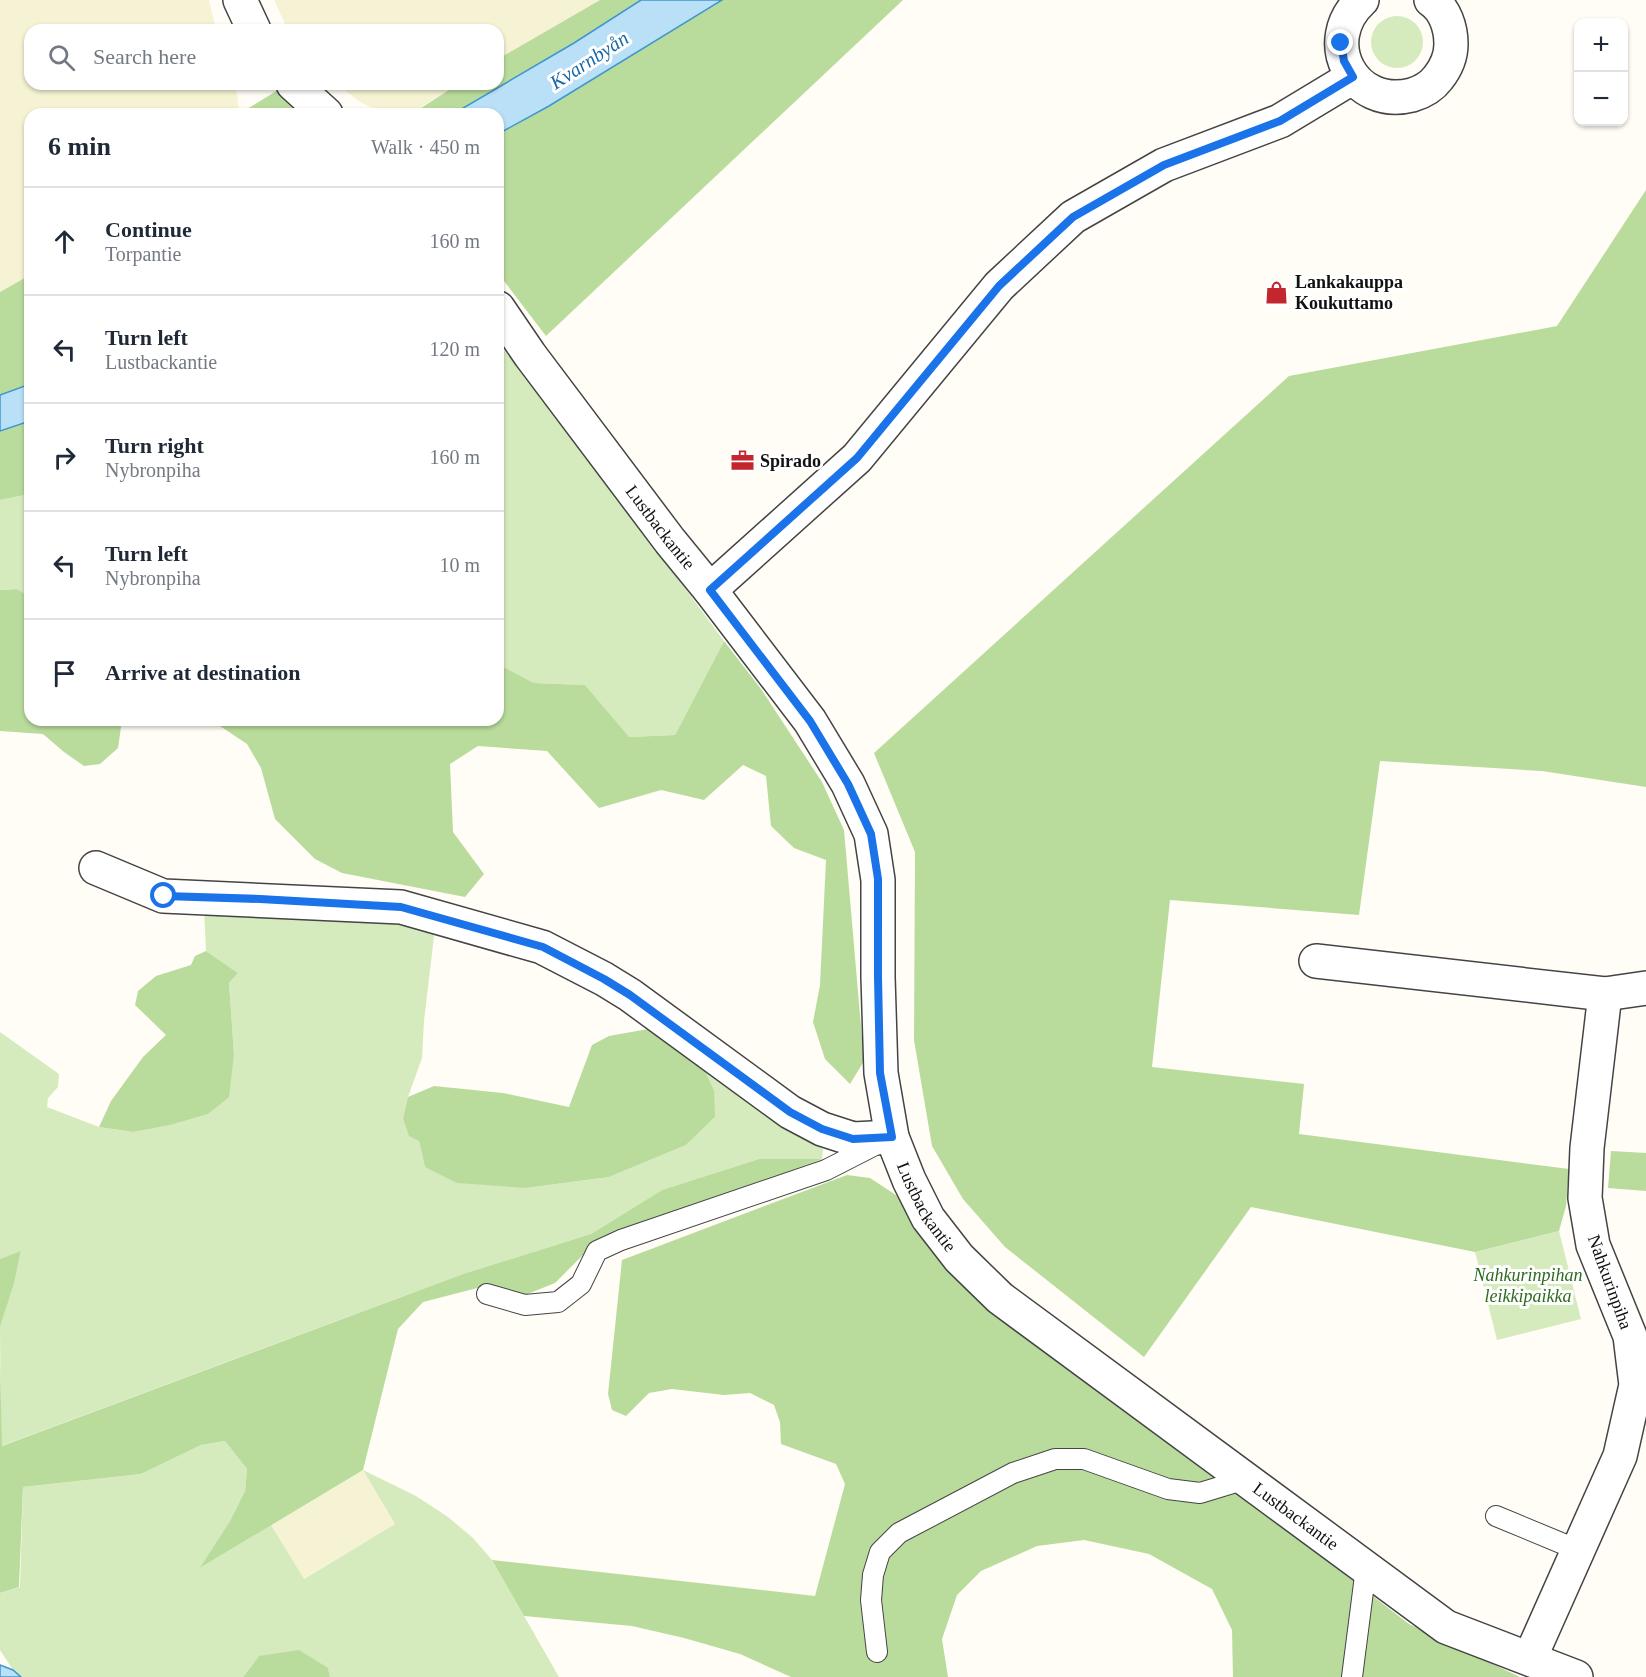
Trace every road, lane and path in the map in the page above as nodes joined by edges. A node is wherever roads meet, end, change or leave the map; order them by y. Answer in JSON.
{"nodes":[{"id":1,"x":240,"y":0,"type":"edge"},
{"id":2,"x":1362,"y":0,"type":"edge"},
{"id":3,"x":1435,"y":1,"type":"edge"},
{"id":4,"x":251,"y":24,"type":"edge"},
{"id":5,"x":1353,"y":77,"type":"junction"},
{"id":6,"x":300,"y":90,"type":"edge"},
{"id":7,"x":319,"y":108,"type":"edge"},
{"id":8,"x":504,"y":317,"type":"edge"},
{"id":9,"x":710,"y":590,"type":"junction"},
{"id":10,"x":96,"y":868,"type":"dead end"},
{"id":11,"x":1316,"y":961,"type":"dead end"},
{"id":12,"x":1646,"y":988,"type":"edge"},
{"id":13,"x":1605,"y":994,"type":"junction"},
{"id":14,"x":892,"y":1137,"type":"junction"},
{"id":15,"x":488,"y":1294,"type":"dead end"},
{"id":16,"x":1641,"y":1382,"type":"edge"},
{"id":17,"x":1636,"y":1427,"type":"edge"},
{"id":18,"x":1246,"y":1479,"type":"junction"},
{"id":19,"x":1496,"y":1516,"type":"dead end"},
{"id":20,"x":1578,"y":1550,"type":"junction"},
{"id":21,"x":1366,"y":1568,"type":"junction"},
{"id":22,"x":877,"y":1652,"type":"dead end"},
{"id":23,"x":1530,"y":1658,"type":"junction"},
{"id":24,"x":1352,"y":1677,"type":"edge"},
{"id":25,"x":1576,"y":1677,"type":"edge"}],
"edges":[{"from":1,"to":4,"type":"street"},
{"from":2,"to":5,"type":"street"},
{"from":3,"to":5,"type":"street"},
{"from":5,"to":9,"type":"street"},
{"from":6,"to":7,"type":"street"},
{"from":8,"to":9,"type":"street","name":"Lustbackantie"},
{"from":9,"to":14,"type":"street","name":"Lustbackantie"},
{"from":10,"to":14,"type":"street"},
{"from":11,"to":13,"type":"street"},
{"from":12,"to":13,"type":"street"},
{"from":13,"to":16,"type":"street","name":"Nahkurinpiha"},
{"from":14,"to":15,"type":"lane"},
{"from":14,"to":18,"type":"street","name":"Lustbackantie"},
{"from":16,"to":17,"type":"street","name":"Nahkurinpiha"},
{"from":17,"to":20,"type":"street","name":"Nahkurinpiha"},
{"from":18,"to":21,"type":"street","name":"Lustbackantie"},
{"from":18,"to":22,"type":"lane"},
{"from":19,"to":20,"type":"lane"},
{"from":20,"to":23,"type":"street","name":"Nahkurinpiha"},
{"from":21,"to":23,"type":"street","name":"Lustbackantie"},
{"from":21,"to":24,"type":"lane"},
{"from":23,"to":25,"type":"street","name":"Lustbackantie"}]}
